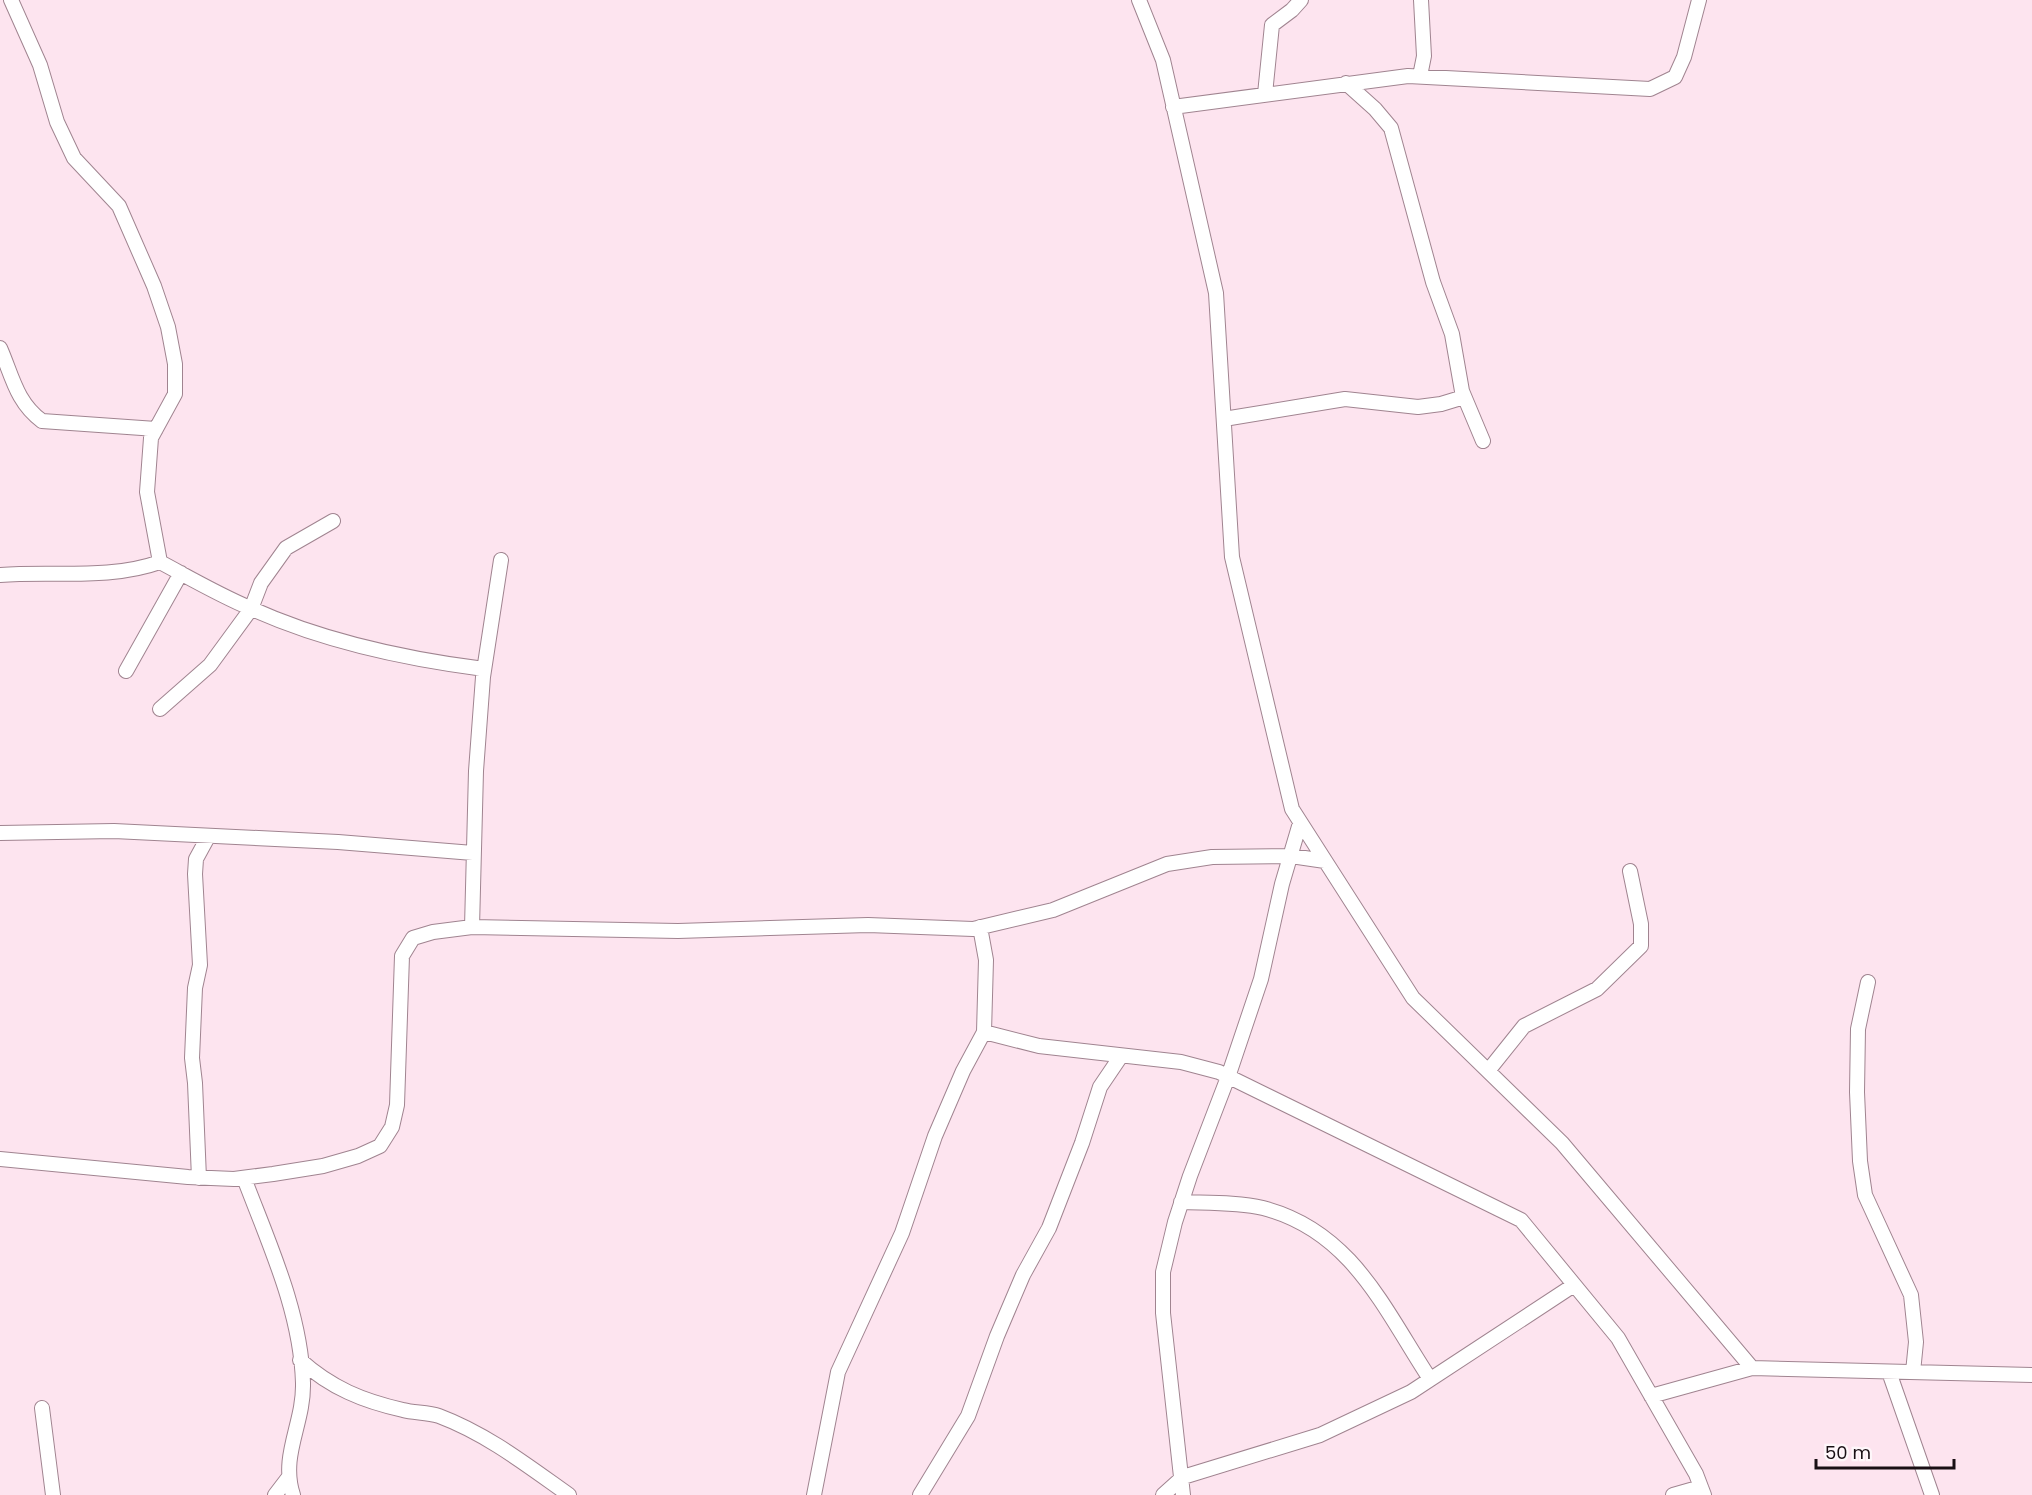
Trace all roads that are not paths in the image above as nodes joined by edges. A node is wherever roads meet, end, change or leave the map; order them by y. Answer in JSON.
{"nodes":[{"id":1,"x":11,"y":0,"type":"edge"},
{"id":2,"x":1139,"y":0,"type":"edge"},
{"id":3,"x":1301,"y":0,"type":"edge"},
{"id":4,"x":1421,"y":0,"type":"edge"},
{"id":5,"x":1699,"y":0,"type":"edge"},
{"id":6,"x":1420,"y":76,"type":"junction"},
{"id":7,"x":1346,"y":83,"type":"junction"},
{"id":8,"x":1265,"y":94,"type":"junction"},
{"id":9,"x":1173,"y":107,"type":"junction"},
{"id":10,"x":0,"y":348,"type":"edge"},
{"id":11,"x":1464,"y":396,"type":"junction"},
{"id":12,"x":1224,"y":419,"type":"junction"},
{"id":13,"x":156,"y":429,"type":"junction"},
{"id":14,"x":1483,"y":441,"type":"dead end"},
{"id":15,"x":333,"y":521,"type":"dead end"},
{"id":16,"x":501,"y":560,"type":"dead end"},
{"id":17,"x":160,"y":562,"type":"junction"},
{"id":18,"x":181,"y":573,"type":"junction"},
{"id":19,"x":0,"y":575,"type":"edge"},
{"id":20,"x":251,"y":609,"type":"junction"},
{"id":21,"x":484,"y":669,"type":"junction"},
{"id":22,"x":126,"y":671,"type":"dead end"},
{"id":23,"x":160,"y":710,"type":"dead end"},
{"id":24,"x":1300,"y":823,"type":"junction"},
{"id":25,"x":0,"y":833,"type":"edge"},
{"id":26,"x":208,"y":837,"type":"junction"},
{"id":27,"x":473,"y":853,"type":"junction"},
{"id":28,"x":1291,"y":856,"type":"junction"},
{"id":29,"x":1325,"y":861,"type":"junction"},
{"id":30,"x":1630,"y":871,"type":"dead end"},
{"id":31,"x":472,"y":927,"type":"junction"},
{"id":32,"x":980,"y":927,"type":"junction"},
{"id":33,"x":1868,"y":982,"type":"dead end"},
{"id":34,"x":984,"y":1032,"type":"junction"},
{"id":35,"x":1121,"y":1056,"type":"junction"},
{"id":36,"x":1488,"y":1071,"type":"junction"},
{"id":37,"x":1228,"y":1077,"type":"junction"},
{"id":38,"x":0,"y":1159,"type":"edge"},
{"id":39,"x":199,"y":1178,"type":"junction"},
{"id":40,"x":244,"y":1178,"type":"junction"},
{"id":41,"x":1181,"y":1202,"type":"junction"},
{"id":42,"x":1574,"y":1285,"type":"junction"},
{"id":43,"x":300,"y":1360,"type":"junction"},
{"id":44,"x":1752,"y":1368,"type":"junction"},
{"id":45,"x":1889,"y":1372,"type":"junction"},
{"id":46,"x":1913,"y":1372,"type":"junction"},
{"id":47,"x":2032,"y":1375,"type":"edge"},
{"id":48,"x":1430,"y":1379,"type":"junction"},
{"id":49,"x":1651,"y":1396,"type":"junction"},
{"id":50,"x":42,"y":1408,"type":"dead end"},
{"id":51,"x":1183,"y":1477,"type":"junction"},
{"id":52,"x":288,"y":1478,"type":"junction"},
{"id":53,"x":1702,"y":1491,"type":"edge"},
{"id":54,"x":926,"y":1492,"type":"edge"},
{"id":55,"x":53,"y":1495,"type":"edge"},
{"id":56,"x":275,"y":1495,"type":"edge"},
{"id":57,"x":293,"y":1495,"type":"edge"},
{"id":58,"x":569,"y":1495,"type":"edge"},
{"id":59,"x":814,"y":1495,"type":"edge"},
{"id":60,"x":1162,"y":1495,"type":"edge"},
{"id":61,"x":1183,"y":1495,"type":"edge"},
{"id":62,"x":1673,"y":1495,"type":"edge"},
{"id":63,"x":1932,"y":1495,"type":"edge"}],
"edges":[{"from":1,"to":13,"type":"street"},
{"from":2,"to":9,"type":"street"},
{"from":3,"to":8,"type":"street"},
{"from":4,"to":6,"type":"street"},
{"from":5,"to":6,"type":"street"},
{"from":6,"to":7,"type":"street"},
{"from":7,"to":8,"type":"street"},
{"from":7,"to":11,"type":"street"},
{"from":8,"to":9,"type":"street"},
{"from":9,"to":12,"type":"street"},
{"from":10,"to":13,"type":"street"},
{"from":11,"to":12,"type":"street"},
{"from":11,"to":14,"type":"street"},
{"from":12,"to":24,"type":"street"},
{"from":13,"to":17,"type":"street"},
{"from":15,"to":20,"type":"street"},
{"from":16,"to":21,"type":"street"},
{"from":17,"to":18,"type":"street"},
{"from":17,"to":19,"type":"street"},
{"from":18,"to":20,"type":"street"},
{"from":18,"to":22,"type":"street"},
{"from":20,"to":21,"type":"street"},
{"from":20,"to":23,"type":"street"},
{"from":21,"to":27,"type":"street"},
{"from":24,"to":28,"type":"street"},
{"from":24,"to":29,"type":"street"},
{"from":25,"to":26,"type":"street"},
{"from":26,"to":27,"type":"street"},
{"from":26,"to":39,"type":"street"},
{"from":27,"to":31,"type":"street"},
{"from":28,"to":29,"type":"street"},
{"from":28,"to":32,"type":"street"},
{"from":28,"to":37,"type":"street"},
{"from":29,"to":36,"type":"street"},
{"from":30,"to":36,"type":"street"},
{"from":31,"to":32,"type":"street"},
{"from":31,"to":40,"type":"street"},
{"from":32,"to":34,"type":"street"},
{"from":33,"to":46,"type":"street"},
{"from":34,"to":35,"type":"street"},
{"from":34,"to":59,"type":"street"},
{"from":35,"to":37,"type":"street"},
{"from":35,"to":54,"type":"street"},
{"from":36,"to":44,"type":"street"},
{"from":37,"to":41,"type":"street"},
{"from":37,"to":42,"type":"street"},
{"from":38,"to":39,"type":"street"},
{"from":39,"to":40,"type":"street"},
{"from":40,"to":43,"type":"street"},
{"from":41,"to":48,"type":"street"},
{"from":41,"to":51,"type":"street"},
{"from":42,"to":48,"type":"street"},
{"from":42,"to":49,"type":"street"},
{"from":43,"to":52,"type":"street"},
{"from":43,"to":58,"type":"street"},
{"from":44,"to":45,"type":"street"},
{"from":44,"to":49,"type":"street"},
{"from":45,"to":46,"type":"street"},
{"from":45,"to":63,"type":"street"},
{"from":46,"to":47,"type":"street"},
{"from":48,"to":51,"type":"street"},
{"from":49,"to":53,"type":"street"},
{"from":50,"to":55,"type":"street"},
{"from":51,"to":60,"type":"street"},
{"from":51,"to":61,"type":"street"},
{"from":52,"to":56,"type":"street"},
{"from":52,"to":57,"type":"street"},
{"from":53,"to":62,"type":"street"}]}
